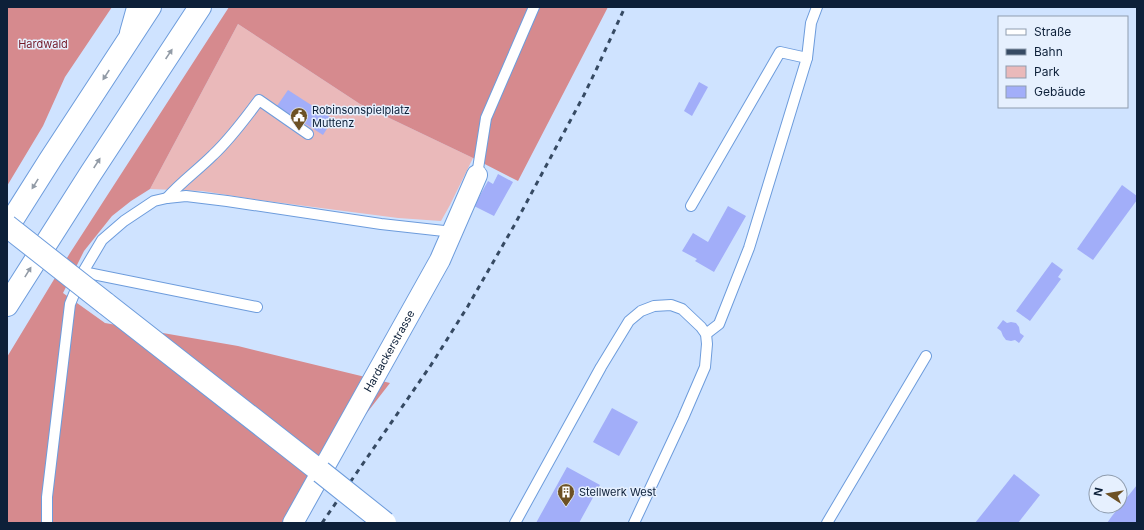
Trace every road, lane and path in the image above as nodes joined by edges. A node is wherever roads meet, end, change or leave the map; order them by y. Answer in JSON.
{"nodes":[{"id":1,"x":132,"y":7,"type":"edge"},
{"id":2,"x":150,"y":7,"type":"edge"},
{"id":3,"x":200,"y":7,"type":"edge"},
{"id":4,"x":534,"y":7,"type":"edge"},
{"id":5,"x":817,"y":7,"type":"edge"},
{"id":6,"x":119,"y":54,"type":"junction"},
{"id":7,"x":807,"y":58,"type":"junction"},
{"id":8,"x":308,"y":134,"type":"dead end"},
{"id":9,"x":477,"y":175,"type":"joint"},
{"id":10,"x":167,"y":198,"type":"junction"},
{"id":11,"x":691,"y":206,"type":"dead end"},
{"id":12,"x":7,"y":227,"type":"edge"},
{"id":13,"x":453,"y":232,"type":"junction"},
{"id":14,"x":83,"y":272,"type":"junction"},
{"id":15,"x":7,"y":305,"type":"edge"},
{"id":16,"x":257,"y":307,"type":"dead end"},
{"id":17,"x":706,"y":334,"type":"junction"},
{"id":18,"x":926,"y":356,"type":"dead end"},
{"id":19,"x":321,"y":472,"type":"junction"},
{"id":20,"x":47,"y":523,"type":"edge"},
{"id":21,"x":293,"y":523,"type":"edge"},
{"id":22,"x":385,"y":523,"type":"edge"},
{"id":23,"x":514,"y":523,"type":"edge"},
{"id":24,"x":634,"y":523,"type":"edge"},
{"id":25,"x":827,"y":523,"type":"edge"}],
"edges":[{"from":1,"to":6,"type":"lane"},
{"from":2,"to":6,"type":"main road"},
{"from":15,"to":3,"type":"main road","one_way":true},
{"from":4,"to":9,"type":"lane"},
{"from":5,"to":7,"type":"lane"},
{"from":6,"to":12,"type":"main road","one_way":true},
{"from":7,"to":11,"type":"lane"},
{"from":7,"to":17,"type":"lane"},
{"from":8,"to":10,"type":"lane"},
{"from":9,"to":13,"type":"street","name":"Hardackerstrasse"},
{"from":10,"to":13,"type":"lane"},
{"from":10,"to":14,"type":"lane"},
{"from":12,"to":19,"type":"main road","bridge":true},
{"from":13,"to":19,"type":"street","name":"Hardackerstrasse"},
{"from":14,"to":16,"type":"lane"},
{"from":14,"to":20,"type":"lane"},
{"from":17,"to":23,"type":"lane"},
{"from":17,"to":24,"type":"lane"},
{"from":18,"to":25,"type":"lane"},
{"from":19,"to":21,"type":"street","name":"Hardackerstrasse"},
{"from":19,"to":22,"type":"main road","bridge":true}]}
